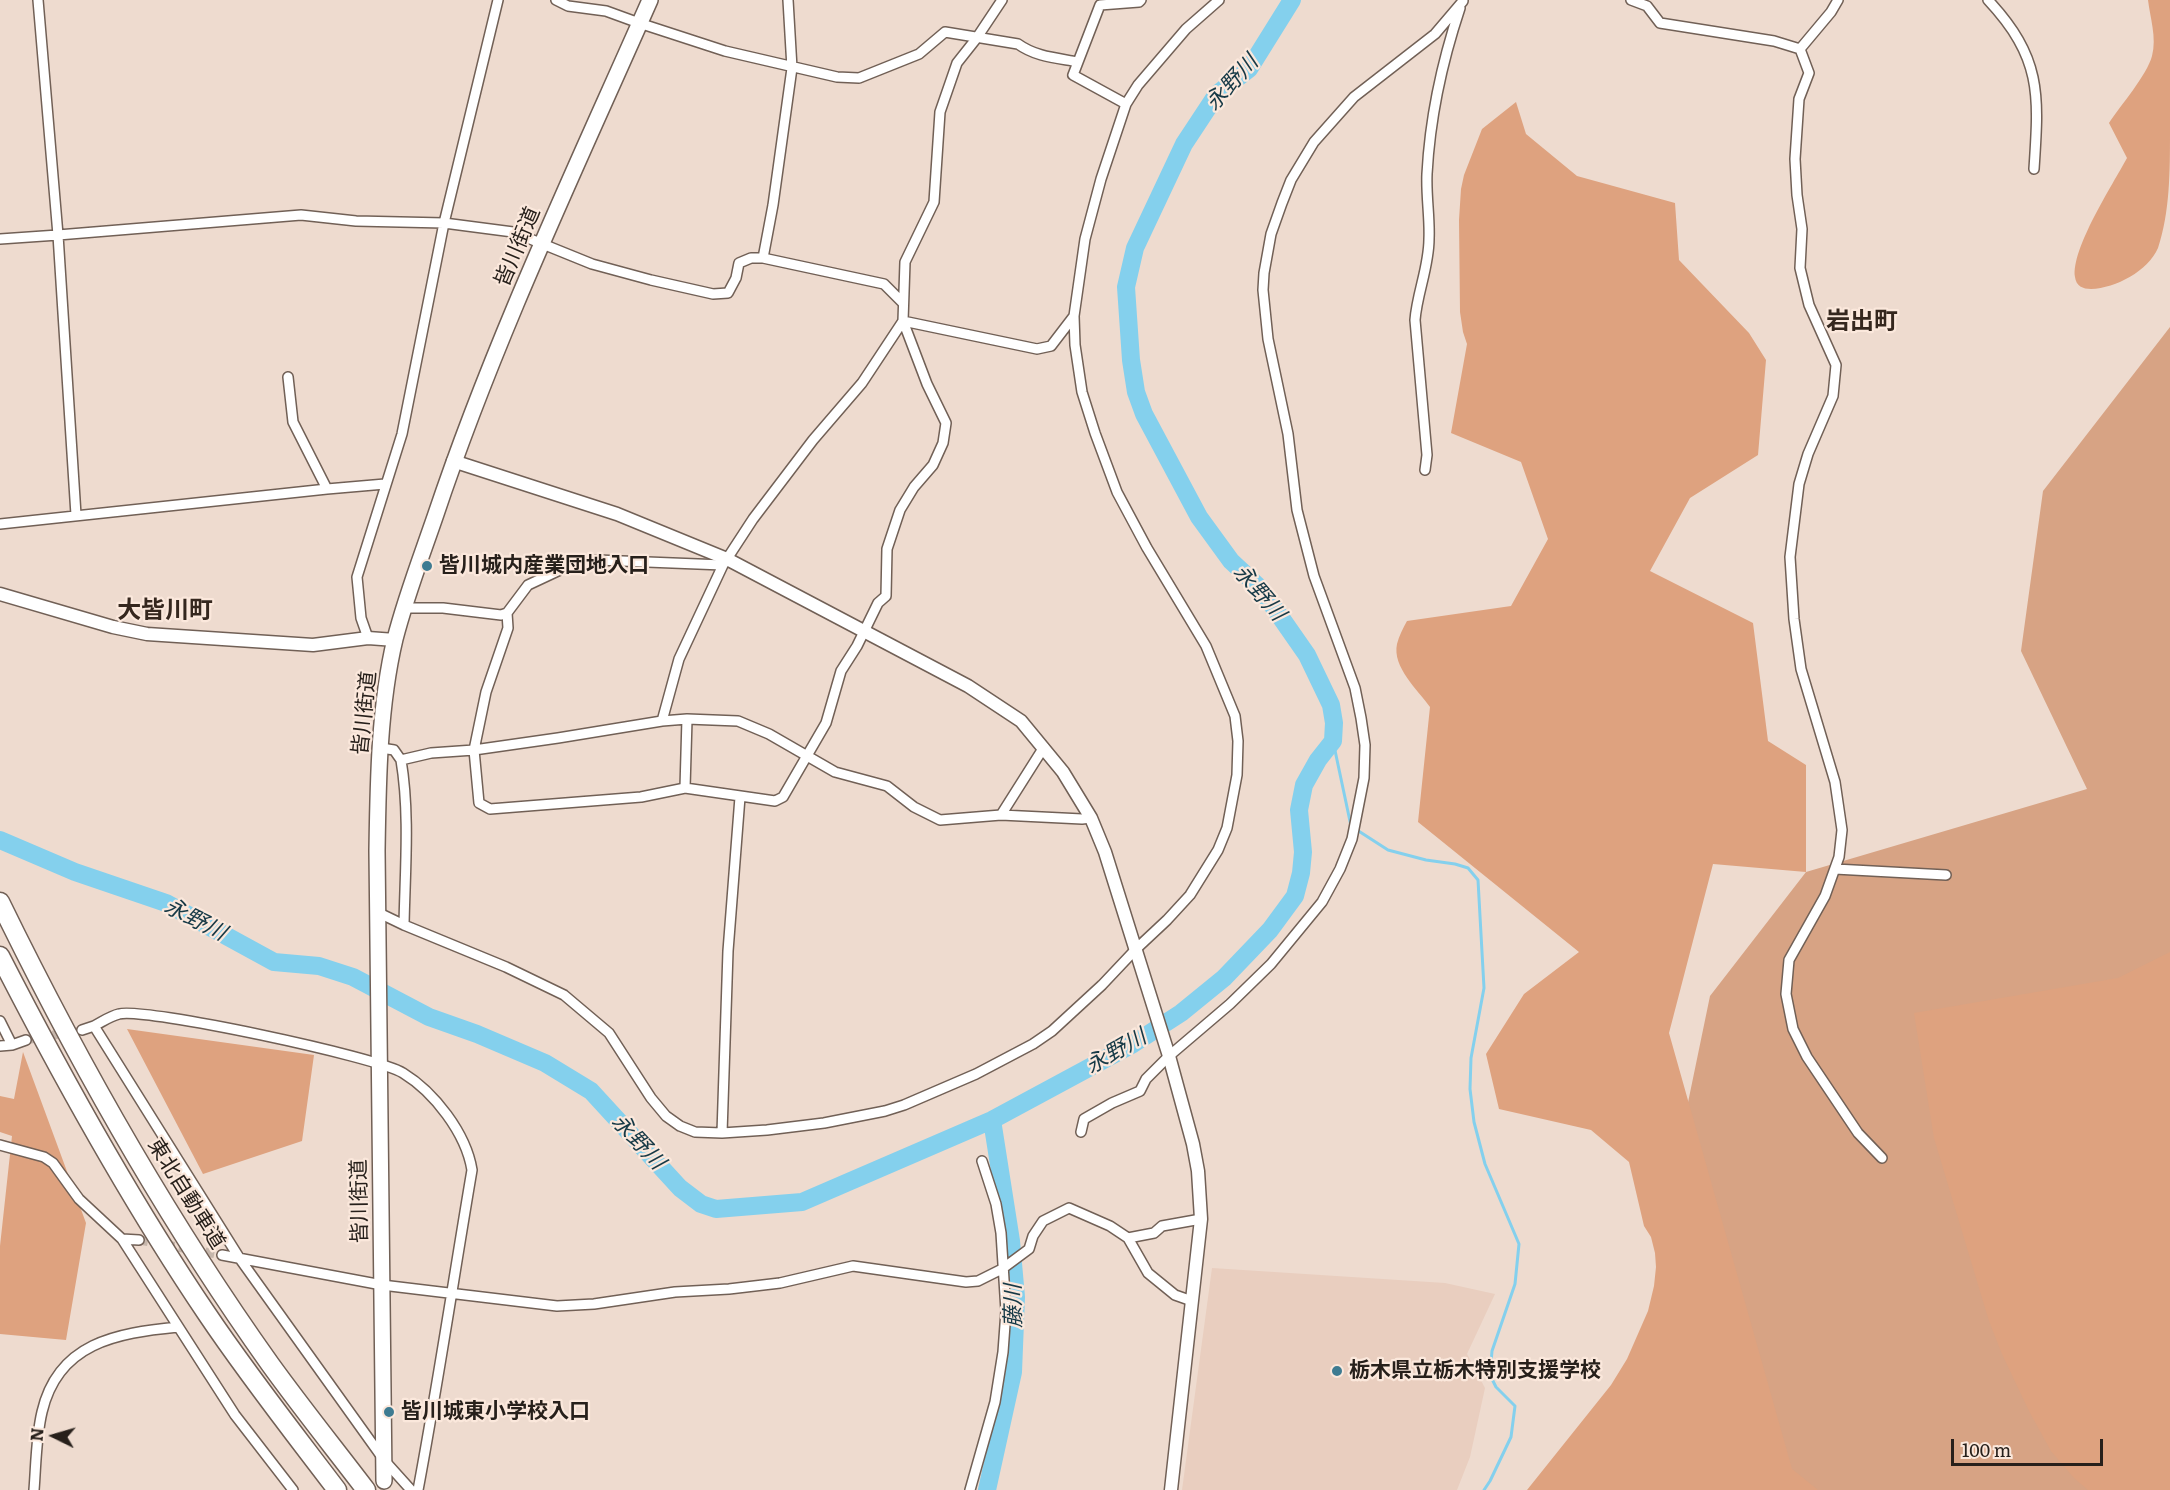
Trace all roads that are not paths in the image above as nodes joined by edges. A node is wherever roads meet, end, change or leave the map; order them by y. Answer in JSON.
{"nodes":[{"id":1,"x":38,"y":0,"type":"edge"},
{"id":2,"x":498,"y":0,"type":"edge"},
{"id":3,"x":556,"y":0,"type":"edge"},
{"id":4,"x":650,"y":0,"type":"edge"},
{"id":5,"x":788,"y":0,"type":"edge"},
{"id":6,"x":1002,"y":0,"type":"edge"},
{"id":7,"x":1141,"y":0,"type":"edge"},
{"id":8,"x":1219,"y":0,"type":"edge"},
{"id":9,"x":1631,"y":0,"type":"edge"},
{"id":10,"x":1838,"y":0,"type":"edge"},
{"id":11,"x":1988,"y":0,"type":"edge"},
{"id":12,"x":1463,"y":1,"type":"edge"},
{"id":13,"x":639,"y":24,"type":"junction"},
{"id":14,"x":976,"y":39,"type":"junction"},
{"id":15,"x":1800,"y":49,"type":"junction"},
{"id":16,"x":1078,"y":62,"type":"junction"},
{"id":17,"x":792,"y":68,"type":"junction"},
{"id":18,"x":1126,"y":104,"type":"junction"},
{"id":19,"x":2034,"y":169,"type":"dead end"},
{"id":20,"x":444,"y":224,"type":"junction"},
{"id":21,"x":58,"y":235,"type":"junction"},
{"id":22,"x":0,"y":239,"type":"edge"},
{"id":23,"x":542,"y":243,"type":"junction"},
{"id":24,"x":763,"y":258,"type":"junction"},
{"id":25,"x":903,"y":303,"type":"junction"},
{"id":26,"x":1074,"y":316,"type":"junction"},
{"id":27,"x":903,"y":321,"type":"junction"},
{"id":28,"x":288,"y":377,"type":"dead end"},
{"id":29,"x":453,"y":461,"type":"junction"},
{"id":30,"x":1425,"y":470,"type":"dead end"},
{"id":31,"x":386,"y":484,"type":"junction"},
{"id":32,"x":327,"y":489,"type":"junction"},
{"id":33,"x":76,"y":515,"type":"junction"},
{"id":34,"x":0,"y":524,"type":"edge"},
{"id":35,"x":725,"y":562,"type":"junction"},
{"id":36,"x":0,"y":594,"type":"edge"},
{"id":37,"x":404,"y":608,"type":"junction"},
{"id":38,"x":507,"y":613,"type":"junction"},
{"id":39,"x":864,"y":632,"type":"junction"},
{"id":40,"x":368,"y":638,"type":"junction"},
{"id":41,"x":395,"y":640,"type":"junction"},
{"id":42,"x":687,"y":719,"type":"junction"},
{"id":43,"x":662,"y":720,"type":"junction"},
{"id":44,"x":1044,"y":747,"type":"junction"},
{"id":45,"x":381,"y":748,"type":"junction"},
{"id":46,"x":474,"y":750,"type":"junction"},
{"id":47,"x":807,"y":757,"type":"junction"},
{"id":48,"x":401,"y":760,"type":"junction"},
{"id":49,"x":686,"y":788,"type":"junction"},
{"id":50,"x":740,"y":797,"type":"junction"},
{"id":51,"x":1000,"y":815,"type":"junction"},
{"id":52,"x":1091,"y":818,"type":"junction"},
{"id":53,"x":1835,"y":869,"type":"junction"},
{"id":54,"x":1946,"y":875,"type":"dead end"},
{"id":55,"x":0,"y":902,"type":"edge"},
{"id":56,"x":377,"y":917,"type":"junction"},
{"id":57,"x":404,"y":925,"type":"junction"},
{"id":58,"x":1137,"y":954,"type":"junction"},
{"id":59,"x":0,"y":956,"type":"edge"},
{"id":60,"x":0,"y":1020,"type":"edge"},
{"id":61,"x":94,"y":1026,"type":"junction"},
{"id":62,"x":82,"y":1030,"type":"tunnel mouth"},
{"id":63,"x":26,"y":1040,"type":"tunnel mouth"},
{"id":64,"x":12,"y":1045,"type":"junction"},
{"id":65,"x":0,"y":1046,"type":"edge"},
{"id":66,"x":1167,"y":1052,"type":"junction"},
{"id":67,"x":379,"y":1062,"type":"junction"},
{"id":68,"x":722,"y":1132,"type":"junction"},
{"id":69,"x":1081,"y":1132,"type":"dead end"},
{"id":70,"x":0,"y":1146,"type":"edge"},
{"id":71,"x":1882,"y":1158,"type":"dead end"},
{"id":72,"x":982,"y":1161,"type":"dead end"},
{"id":73,"x":1201,"y":1219,"type":"junction"},
{"id":74,"x":1128,"y":1238,"type":"junction"},
{"id":75,"x":122,"y":1239,"type":"junction"},
{"id":76,"x":139,"y":1240,"type":"tunnel mouth"},
{"id":77,"x":222,"y":1255,"type":"tunnel mouth"},
{"id":78,"x":240,"y":1259,"type":"junction"},
{"id":79,"x":1002,"y":1269,"type":"junction"},
{"id":80,"x":382,"y":1285,"type":"junction"},
{"id":81,"x":451,"y":1294,"type":"junction"},
{"id":82,"x":1192,"y":1301,"type":"junction"},
{"id":83,"x":178,"y":1327,"type":"junction"},
{"id":84,"x":384,"y":1460,"type":"junction"},
{"id":85,"x":384,"y":1480,"type":"dead end"},
{"id":86,"x":34,"y":1490,"type":"edge"},
{"id":87,"x":293,"y":1490,"type":"edge"},
{"id":88,"x":337,"y":1490,"type":"edge"},
{"id":89,"x":366,"y":1490,"type":"edge"},
{"id":90,"x":411,"y":1490,"type":"edge"},
{"id":91,"x":418,"y":1490,"type":"edge"},
{"id":92,"x":970,"y":1490,"type":"edge"},
{"id":93,"x":1171,"y":1490,"type":"edge"}],
"edges":[{"from":1,"to":21,"type":"street"},
{"from":2,"to":20,"type":"street"},
{"from":3,"to":13,"type":"street"},
{"from":4,"to":13,"type":"main road","name":"皆川街道"},
{"from":5,"to":17,"type":"street"},
{"from":6,"to":14,"type":"street"},
{"from":7,"to":16,"type":"street"},
{"from":8,"to":18,"type":"street"},
{"from":9,"to":15,"type":"street"},
{"from":10,"to":15,"type":"street"},
{"from":11,"to":19,"type":"street"},
{"from":12,"to":30,"type":"street"},
{"from":12,"to":66,"type":"street"},
{"from":13,"to":17,"type":"street"},
{"from":13,"to":23,"type":"main road","name":"皆川街道"},
{"from":14,"to":16,"type":"street"},
{"from":14,"to":17,"type":"street"},
{"from":14,"to":25,"type":"street"},
{"from":15,"to":53,"type":"street"},
{"from":16,"to":18,"type":"street"},
{"from":17,"to":24,"type":"street"},
{"from":18,"to":26,"type":"street"},
{"from":20,"to":21,"type":"street"},
{"from":20,"to":23,"type":"street"},
{"from":20,"to":31,"type":"street"},
{"from":21,"to":22,"type":"street"},
{"from":21,"to":33,"type":"street"},
{"from":23,"to":24,"type":"street"},
{"from":23,"to":29,"type":"main road","name":"皆川街道"},
{"from":24,"to":25,"type":"street"},
{"from":25,"to":27,"type":"street"},
{"from":26,"to":27,"type":"street"},
{"from":26,"to":58,"type":"street"},
{"from":27,"to":35,"type":"street"},
{"from":27,"to":39,"type":"street"},
{"from":28,"to":32,"type":"street"},
{"from":29,"to":35,"type":"street"},
{"from":29,"to":37,"type":"main road","name":"皆川街道"},
{"from":31,"to":32,"type":"street"},
{"from":31,"to":40,"type":"street"},
{"from":32,"to":33,"type":"street"},
{"from":33,"to":34,"type":"street"},
{"from":35,"to":38,"type":"street"},
{"from":35,"to":39,"type":"street"},
{"from":35,"to":43,"type":"street"},
{"from":36,"to":40,"type":"street"},
{"from":37,"to":38,"type":"street"},
{"from":37,"to":41,"type":"main road","name":"皆川街道"},
{"from":38,"to":46,"type":"street"},
{"from":39,"to":44,"type":"street"},
{"from":39,"to":47,"type":"street"},
{"from":40,"to":41,"type":"street"},
{"from":41,"to":45,"type":"main road","name":"皆川街道"},
{"from":42,"to":43,"type":"street"},
{"from":42,"to":47,"type":"street"},
{"from":42,"to":49,"type":"street"},
{"from":43,"to":46,"type":"street"},
{"from":44,"to":51,"type":"street"},
{"from":44,"to":52,"type":"street"},
{"from":45,"to":48,"type":"street"},
{"from":45,"to":56,"type":"main road","name":"皆川街道"},
{"from":46,"to":48,"type":"street"},
{"from":46,"to":49,"type":"street"},
{"from":47,"to":50,"type":"street"},
{"from":47,"to":51,"type":"street"},
{"from":48,"to":57,"type":"street"},
{"from":49,"to":50,"type":"street"},
{"from":50,"to":68,"type":"street"},
{"from":51,"to":52,"type":"street"},
{"from":52,"to":58,"type":"street"},
{"from":53,"to":54,"type":"street"},
{"from":53,"to":71,"type":"street"},
{"from":55,"to":89,"type":"highway","name":"東北自動車道"},
{"from":56,"to":57,"type":"street"},
{"from":56,"to":67,"type":"main road","name":"皆川街道"},
{"from":57,"to":68,"type":"street"},
{"from":58,"to":66,"type":"street"},
{"from":58,"to":68,"type":"street"},
{"from":59,"to":88,"type":"highway"},
{"from":60,"to":64,"type":"street"},
{"from":61,"to":62,"type":"street"},
{"from":61,"to":67,"type":"street"},
{"from":61,"to":78,"type":"street"},
{"from":63,"to":64,"type":"street"},
{"from":64,"to":65,"type":"street"},
{"from":66,"to":69,"type":"street"},
{"from":66,"to":73,"type":"street"},
{"from":67,"to":80,"type":"main road","name":"皆川街道"},
{"from":67,"to":81,"type":"street"},
{"from":70,"to":75,"type":"street"},
{"from":72,"to":79,"type":"street"},
{"from":73,"to":74,"type":"street"},
{"from":73,"to":82,"type":"street"},
{"from":74,"to":79,"type":"street"},
{"from":74,"to":82,"type":"street"},
{"from":75,"to":76,"type":"street"},
{"from":75,"to":83,"type":"street"},
{"from":77,"to":78,"type":"street"},
{"from":78,"to":80,"type":"street"},
{"from":78,"to":84,"type":"street"},
{"from":79,"to":81,"type":"street"},
{"from":79,"to":92,"type":"street"},
{"from":80,"to":81,"type":"street"},
{"from":80,"to":84,"type":"main road","name":"皆川街道"},
{"from":81,"to":91,"type":"street"},
{"from":82,"to":93,"type":"street"},
{"from":83,"to":86,"type":"street"},
{"from":83,"to":87,"type":"street"},
{"from":84,"to":85,"type":"main road","name":"皆川街道"},
{"from":84,"to":90,"type":"street"}]}
